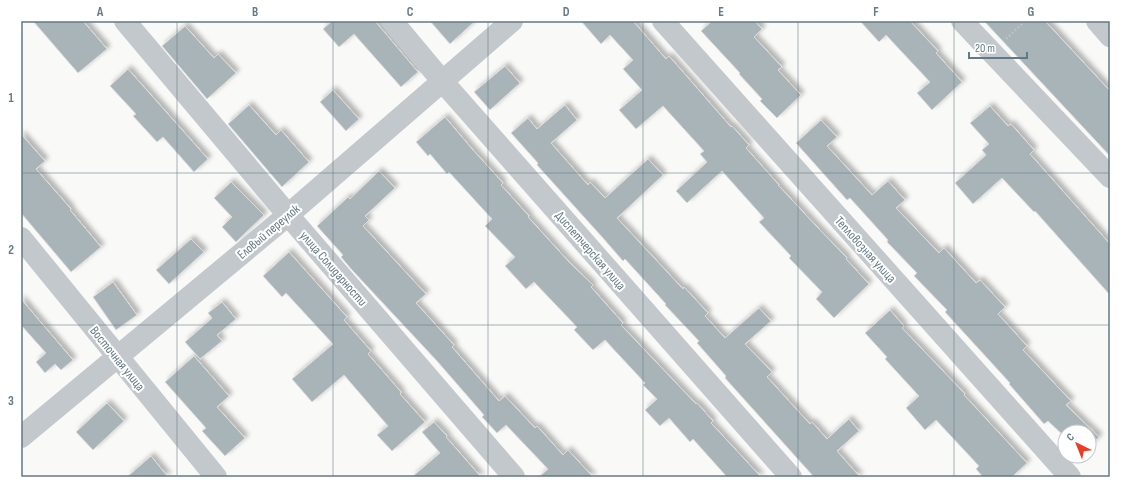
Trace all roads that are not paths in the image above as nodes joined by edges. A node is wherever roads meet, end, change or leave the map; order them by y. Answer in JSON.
{"nodes":[{"id":1,"x":125,"y":21,"type":"edge"},
{"id":2,"x":392,"y":21,"type":"edge"},
{"id":3,"x":512,"y":21,"type":"edge"},
{"id":4,"x":663,"y":21,"type":"edge"},
{"id":5,"x":962,"y":21,"type":"edge"},
{"id":6,"x":443,"y":82,"type":"junction"},
{"id":7,"x":1110,"y":177,"type":"edge"},
{"id":8,"x":288,"y":215,"type":"junction"},
{"id":9,"x":21,"y":238,"type":"edge"},
{"id":10,"x":118,"y":357,"type":"junction"},
{"id":11,"x":21,"y":437,"type":"edge"},
{"id":12,"x":216,"y":477,"type":"edge"},
{"id":13,"x":514,"y":477,"type":"edge"},
{"id":14,"x":792,"y":477,"type":"edge"},
{"id":15,"x":1070,"y":477,"type":"edge"}],
"edges":[{"from":1,"to":8,"type":"street","name":"улица Солидарности"},
{"from":2,"to":6,"type":"street","name":"Диспетчерская улица"},
{"from":3,"to":6,"type":"street","name":"Еловый переулок"},
{"from":4,"to":15,"type":"street","name":"Тепловозная улица"},
{"from":5,"to":7,"type":"street"},
{"from":6,"to":8,"type":"street","name":"Еловый переулок"},
{"from":6,"to":14,"type":"street","name":"Диспетчерская улица"},
{"from":8,"to":10,"type":"street","name":"Еловый переулок"},
{"from":8,"to":13,"type":"street","name":"улица Солидарности"},
{"from":9,"to":10,"type":"street","name":"Восточная улица"},
{"from":10,"to":11,"type":"street","name":"Еловый переулок"},
{"from":10,"to":12,"type":"street","name":"Восточная улица"}]}
